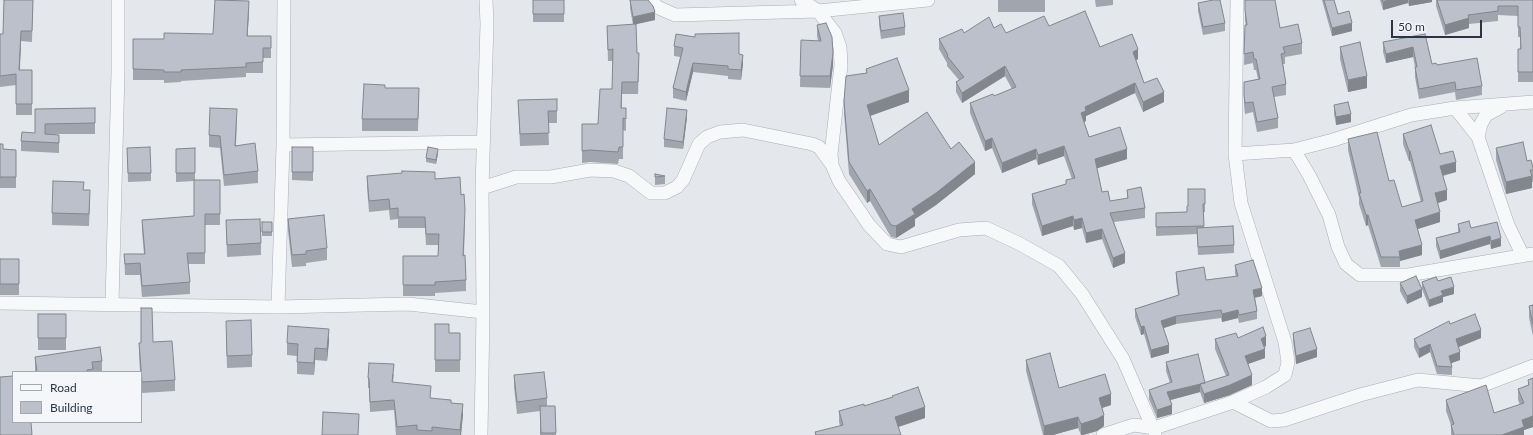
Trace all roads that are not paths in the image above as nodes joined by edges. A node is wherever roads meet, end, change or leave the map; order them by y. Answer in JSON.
{"nodes":[{"id":1,"x":118,"y":0,"type":"edge"},
{"id":2,"x":284,"y":0,"type":"edge"},
{"id":3,"x":486,"y":0,"type":"edge"},
{"id":4,"x":651,"y":0,"type":"edge"},
{"id":5,"x":801,"y":0,"type":"edge"},
{"id":6,"x":928,"y":0,"type":"edge"},
{"id":7,"x":1237,"y":0,"type":"edge"},
{"id":8,"x":818,"y":11,"type":"junction"},
{"id":9,"x":1533,"y":102,"type":"edge"},
{"id":10,"x":1504,"y":105,"type":"junction"},
{"id":11,"x":1455,"y":108,"type":"junction"},
{"id":12,"x":1478,"y":137,"type":"junction"},
{"id":13,"x":483,"y":142,"type":"junction"},
{"id":14,"x":283,"y":144,"type":"junction"},
{"id":15,"x":1294,"y":150,"type":"junction"},
{"id":16,"x":1235,"y":154,"type":"junction"},
{"id":17,"x":832,"y":165,"type":"junction"},
{"id":18,"x":482,"y":188,"type":"junction"},
{"id":19,"x":1528,"y":255,"type":"edge"},
{"id":20,"x":0,"y":303,"type":"edge"},
{"id":21,"x":112,"y":304,"type":"junction"},
{"id":22,"x":278,"y":307,"type":"junction"},
{"id":23,"x":483,"y":312,"type":"junction"},
{"id":24,"x":1533,"y":366,"type":"edge"},
{"id":25,"x":1233,"y":402,"type":"junction"},
{"id":26,"x":1155,"y":431,"type":"edge"},
{"id":27,"x":481,"y":435,"type":"edge"},
{"id":28,"x":1103,"y":435,"type":"edge"}],
"edges":[{"from":1,"to":21,"type":"street"},
{"from":2,"to":14,"type":"street"},
{"from":3,"to":13,"type":"street"},
{"from":4,"to":8,"type":"street"},
{"from":5,"to":8,"type":"street"},
{"from":6,"to":8,"type":"street"},
{"from":7,"to":16,"type":"street"},
{"from":8,"to":17,"type":"street"},
{"from":9,"to":10,"type":"street"},
{"from":10,"to":11,"type":"street"},
{"from":10,"to":12,"type":"street"},
{"from":11,"to":12,"type":"street"},
{"from":11,"to":15,"type":"street"},
{"from":12,"to":19,"type":"street"},
{"from":13,"to":14,"type":"street"},
{"from":13,"to":18,"type":"street"},
{"from":14,"to":22,"type":"street"},
{"from":15,"to":16,"type":"street"},
{"from":15,"to":19,"type":"street"},
{"from":16,"to":25,"type":"street"},
{"from":17,"to":18,"type":"street"},
{"from":17,"to":26,"type":"street"},
{"from":18,"to":23,"type":"street"},
{"from":20,"to":21,"type":"street"},
{"from":21,"to":22,"type":"street"},
{"from":22,"to":23,"type":"street"},
{"from":23,"to":27,"type":"street"},
{"from":24,"to":25,"type":"street"},
{"from":25,"to":26,"type":"street"},
{"from":26,"to":28,"type":"street"}]}
